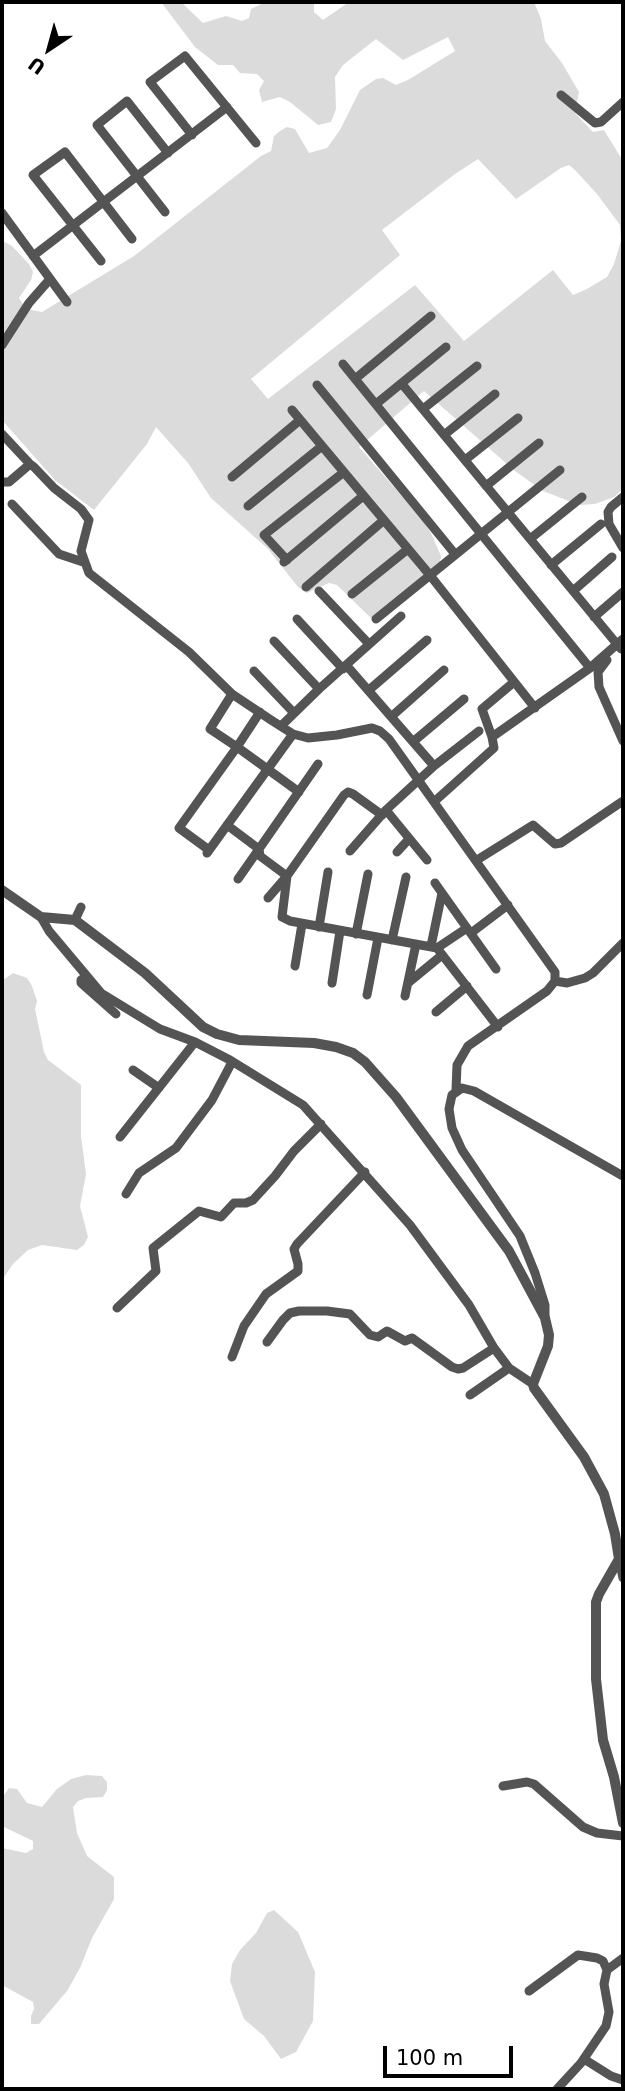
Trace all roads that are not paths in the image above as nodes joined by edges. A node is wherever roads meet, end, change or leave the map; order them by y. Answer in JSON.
{"nodes":[{"id":1,"x":561,"y":94,"type":"dead end"},
{"id":2,"x":623,"y":102,"type":"edge"},
{"id":3,"x":227,"y":107,"type":"junction"},
{"id":4,"x":192,"y":135,"type":"junction"},
{"id":5,"x":256,"y":143,"type":"dead end"},
{"id":6,"x":168,"y":153,"type":"junction"},
{"id":7,"x":138,"y":176,"type":"junction"},
{"id":8,"x":104,"y":202,"type":"junction"},
{"id":9,"x":165,"y":212,"type":"dead end"},
{"id":10,"x":2,"y":213,"type":"edge"},
{"id":11,"x":73,"y":226,"type":"junction"},
{"id":12,"x":132,"y":239,"type":"dead end"},
{"id":13,"x":33,"y":256,"type":"junction"},
{"id":14,"x":101,"y":261,"type":"dead end"},
{"id":15,"x":50,"y":279,"type":"junction"},
{"id":16,"x":67,"y":302,"type":"dead end"},
{"id":17,"x":431,"y":316,"type":"dead end"},
{"id":18,"x":2,"y":345,"type":"edge"},
{"id":19,"x":446,"y":346,"type":"dead end"},
{"id":20,"x":343,"y":364,"type":"dead end"},
{"id":21,"x":477,"y":366,"type":"dead end"},
{"id":22,"x":355,"y":379,"type":"junction"},
{"id":23,"x":402,"y":384,"type":"junction"},
{"id":24,"x":317,"y":385,"type":"dead end"},
{"id":25,"x":495,"y":394,"type":"dead end"},
{"id":26,"x":376,"y":404,"type":"junction"},
{"id":27,"x":423,"y":409,"type":"junction"},
{"id":28,"x":292,"y":410,"type":"dead end"},
{"id":29,"x":518,"y":418,"type":"dead end"},
{"id":30,"x":300,"y":420,"type":"junction"},
{"id":31,"x":2,"y":434,"type":"edge"},
{"id":32,"x":444,"y":435,"type":"junction"},
{"id":33,"x":540,"y":443,"type":"dead end"},
{"id":34,"x":322,"y":446,"type":"junction"},
{"id":35,"x":465,"y":460,"type":"junction"},
{"id":36,"x":30,"y":464,"type":"junction"},
{"id":37,"x":561,"y":470,"type":"dead end"},
{"id":38,"x":344,"y":472,"type":"junction"},
{"id":39,"x":232,"y":477,"type":"dead end"},
{"id":40,"x":2,"y":482,"type":"edge"},
{"id":41,"x":486,"y":486,"type":"junction"},
{"id":42,"x":363,"y":496,"type":"junction"},
{"id":43,"x":582,"y":497,"type":"dead end"},
{"id":44,"x":623,"y":498,"type":"edge"},
{"id":45,"x":12,"y":504,"type":"dead end"},
{"id":46,"x":248,"y":506,"type":"dead end"},
{"id":47,"x":508,"y":512,"type":"junction"},
{"id":48,"x":384,"y":520,"type":"junction"},
{"id":49,"x":601,"y":524,"type":"dead end"},
{"id":50,"x":481,"y":533,"type":"junction"},
{"id":51,"x":530,"y":539,"type":"junction"},
{"id":52,"x":623,"y":548,"type":"edge"},
{"id":53,"x":408,"y":549,"type":"junction"},
{"id":54,"x":455,"y":554,"type":"junction"},
{"id":55,"x":612,"y":557,"type":"dead end"},
{"id":56,"x":83,"y":562,"type":"junction"},
{"id":57,"x":551,"y":565,"type":"junction"},
{"id":58,"x":429,"y":574,"type":"junction"},
{"id":59,"x":306,"y":587,"type":"dead end"},
{"id":60,"x":319,"y":591,"type":"dead end"},
{"id":61,"x":573,"y":591,"type":"junction"},
{"id":62,"x":623,"y":592,"type":"edge"},
{"id":63,"x":352,"y":594,"type":"dead end"},
{"id":64,"x":401,"y":616,"type":"dead end"},
{"id":65,"x":594,"y":617,"type":"junction"},
{"id":66,"x":297,"y":619,"type":"dead end"},
{"id":67,"x":376,"y":619,"type":"dead end"},
{"id":68,"x":426,"y":640,"type":"dead end"},
{"id":69,"x":274,"y":641,"type":"dead end"},
{"id":70,"x":369,"y":644,"type":"junction"},
{"id":71,"x":621,"y":645,"type":"edge"},
{"id":72,"x":345,"y":667,"type":"junction"},
{"id":73,"x":590,"y":668,"type":"junction"},
{"id":74,"x":443,"y":670,"type":"dead end"},
{"id":75,"x":254,"y":671,"type":"dead end"},
{"id":76,"x":514,"y":682,"type":"junction"},
{"id":77,"x":318,"y":689,"type":"junction"},
{"id":78,"x":369,"y":690,"type":"junction"},
{"id":79,"x":232,"y":694,"type":"junction"},
{"id":80,"x":464,"y":699,"type":"dead end"},
{"id":81,"x":535,"y":708,"type":"junction"},
{"id":82,"x":260,"y":712,"type":"junction"},
{"id":83,"x":294,"y":713,"type":"junction"},
{"id":84,"x":392,"y":716,"type":"junction"},
{"id":85,"x":281,"y":726,"type":"junction"},
{"id":86,"x":479,"y":731,"type":"dead end"},
{"id":87,"x":293,"y":734,"type":"junction"},
{"id":88,"x":492,"y":737,"type":"junction"},
{"id":89,"x":414,"y":741,"type":"junction"},
{"id":90,"x":623,"y":741,"type":"edge"},
{"id":91,"x":237,"y":747,"type":"junction"},
{"id":92,"x":318,"y":764,"type":"dead end"},
{"id":93,"x":434,"y":766,"type":"junction"},
{"id":94,"x":267,"y":768,"type":"junction"},
{"id":95,"x":420,"y":780,"type":"junction"},
{"id":96,"x":299,"y":792,"type":"junction"},
{"id":97,"x":623,"y":801,"type":"edge"},
{"id":98,"x":435,"y":802,"type":"junction"},
{"id":99,"x":384,"y":812,"type":"junction"},
{"id":100,"x":226,"y":825,"type":"junction"},
{"id":101,"x":410,"y":839,"type":"junction"},
{"id":102,"x":260,"y":849,"type":"junction"},
{"id":103,"x":350,"y":851,"type":"dead end"},
{"id":104,"x":397,"y":852,"type":"dead end"},
{"id":105,"x":427,"y":860,"type":"dead end"},
{"id":106,"x":477,"y":860,"type":"junction"},
{"id":107,"x":328,"y":872,"type":"dead end"},
{"id":108,"x":368,"y":874,"type":"dead end"},
{"id":109,"x":287,"y":876,"type":"junction"},
{"id":110,"x":406,"y":877,"type":"dead end"},
{"id":111,"x":238,"y":879,"type":"dead end"},
{"id":112,"x":435,"y":883,"type":"dead end"},
{"id":113,"x":2,"y":890,"type":"edge"},
{"id":114,"x":442,"y":893,"type":"junction"},
{"id":115,"x":268,"y":898,"type":"dead end"},
{"id":116,"x":508,"y":905,"type":"junction"},
{"id":117,"x":81,"y":907,"type":"dead end"},
{"id":118,"x":41,"y":917,"type":"junction"},
{"id":119,"x":75,"y":920,"type":"junction"},
{"id":120,"x":302,"y":924,"type":"junction"},
{"id":121,"x":318,"y":927,"type":"junction"},
{"id":122,"x":340,"y":931,"type":"junction"},
{"id":123,"x":469,"y":931,"type":"junction"},
{"id":124,"x":356,"y":933,"type":"junction"},
{"id":125,"x":378,"y":938,"type":"junction"},
{"id":126,"x":392,"y":940,"type":"junction"},
{"id":127,"x":623,"y":943,"type":"edge"},
{"id":128,"x":416,"y":944,"type":"junction"},
{"id":129,"x":436,"y":950,"type":"junction"},
{"id":130,"x":295,"y":966,"type":"dead end"},
{"id":131,"x":496,"y":970,"type":"dead end"},
{"id":132,"x":555,"y":981,"type":"junction"},
{"id":133,"x":332,"y":983,"type":"dead end"},
{"id":134,"x":408,"y":984,"type":"junction"},
{"id":135,"x":467,"y":986,"type":"junction"},
{"id":136,"x":99,"y":995,"type":"junction"},
{"id":137,"x":367,"y":995,"type":"dead end"},
{"id":138,"x":404,"y":996,"type":"dead end"},
{"id":139,"x":436,"y":1012,"type":"dead end"},
{"id":140,"x":116,"y":1014,"type":"dead end"},
{"id":141,"x":498,"y":1027,"type":"junction"},
{"id":142,"x":195,"y":1042,"type":"junction"},
{"id":143,"x":232,"y":1062,"type":"junction"},
{"id":144,"x":132,"y":1070,"type":"dead end"},
{"id":145,"x":159,"y":1088,"type":"junction"},
{"id":146,"x":456,"y":1090,"type":"junction"},
{"id":147,"x":321,"y":1124,"type":"junction"},
{"id":148,"x":120,"y":1137,"type":"dead end"},
{"id":149,"x":365,"y":1172,"type":"junction"},
{"id":150,"x":623,"y":1176,"type":"edge"},
{"id":151,"x":126,"y":1194,"type":"dead end"},
{"id":152,"x":117,"y":1308,"type":"dead end"},
{"id":153,"x":545,"y":1318,"type":"junction"},
{"id":154,"x":267,"y":1342,"type":"dead end"},
{"id":155,"x":494,"y":1348,"type":"junction"},
{"id":156,"x":232,"y":1357,"type":"dead end"},
{"id":157,"x":509,"y":1368,"type":"junction"},
{"id":158,"x":533,"y":1384,"type":"junction"},
{"id":159,"x":470,"y":1395,"type":"dead end"},
{"id":160,"x":619,"y":1559,"type":"junction"},
{"id":161,"x":623,"y":1578,"type":"edge"},
{"id":162,"x":503,"y":1786,"type":"dead end"},
{"id":163,"x":623,"y":1824,"type":"edge"},
{"id":164,"x":623,"y":1836,"type":"edge"},
{"id":165,"x":623,"y":1958,"type":"edge"},
{"id":166,"x":607,"y":1970,"type":"junction"},
{"id":167,"x":529,"y":1991,"type":"dead end"},
{"id":168,"x":584,"y":2059,"type":"junction"},
{"id":169,"x":623,"y":2080,"type":"edge"},
{"id":170,"x":557,"y":2089,"type":"edge"}],
"edges":[{"from":1,"to":2,"type":"street"},
{"from":3,"to":4,"type":"street"},
{"from":3,"to":4,"type":"street"},
{"from":3,"to":5,"type":"street"},
{"from":4,"to":6,"type":"street"},
{"from":6,"to":7,"type":"street"},
{"from":6,"to":7,"type":"street"},
{"from":7,"to":8,"type":"street"},
{"from":7,"to":9,"type":"street"},
{"from":8,"to":11,"type":"street"},
{"from":8,"to":11,"type":"street"},
{"from":8,"to":12,"type":"street"},
{"from":10,"to":13,"type":"street"},
{"from":11,"to":13,"type":"street"},
{"from":11,"to":14,"type":"street"},
{"from":13,"to":15,"type":"street"},
{"from":15,"to":16,"type":"street"},
{"from":15,"to":18,"type":"street"},
{"from":17,"to":22,"type":"street"},
{"from":19,"to":23,"type":"street"},
{"from":20,"to":22,"type":"street"},
{"from":21,"to":27,"type":"street"},
{"from":22,"to":26,"type":"street"},
{"from":23,"to":26,"type":"street"},
{"from":23,"to":27,"type":"street"},
{"from":24,"to":54,"type":"street"},
{"from":25,"to":32,"type":"street"},
{"from":26,"to":50,"type":"street"},
{"from":27,"to":32,"type":"street"},
{"from":28,"to":30,"type":"street"},
{"from":29,"to":35,"type":"street"},
{"from":30,"to":34,"type":"street"},
{"from":30,"to":39,"type":"street"},
{"from":31,"to":36,"type":"street"},
{"from":32,"to":35,"type":"street"},
{"from":33,"to":41,"type":"street"},
{"from":34,"to":38,"type":"street"},
{"from":34,"to":46,"type":"street"},
{"from":35,"to":41,"type":"street"},
{"from":36,"to":40,"type":"street"},
{"from":36,"to":56,"type":"street"},
{"from":37,"to":47,"type":"street"},
{"from":38,"to":42,"type":"street"},
{"from":38,"to":42,"type":"street"},
{"from":41,"to":47,"type":"street"},
{"from":42,"to":48,"type":"street"},
{"from":43,"to":51,"type":"street"},
{"from":44,"to":52,"type":"street"},
{"from":45,"to":56,"type":"street"},
{"from":47,"to":50,"type":"street"},
{"from":47,"to":51,"type":"street"},
{"from":48,"to":53,"type":"street"},
{"from":48,"to":59,"type":"street"},
{"from":49,"to":57,"type":"street"},
{"from":50,"to":54,"type":"street"},
{"from":50,"to":73,"type":"street"},
{"from":51,"to":57,"type":"street"},
{"from":53,"to":58,"type":"street"},
{"from":53,"to":63,"type":"street"},
{"from":54,"to":58,"type":"street"},
{"from":55,"to":61,"type":"street"},
{"from":56,"to":79,"type":"street"},
{"from":57,"to":61,"type":"street"},
{"from":58,"to":67,"type":"street"},
{"from":58,"to":76,"type":"street"},
{"from":60,"to":70,"type":"street"},
{"from":61,"to":65,"type":"street"},
{"from":62,"to":65,"type":"street"},
{"from":64,"to":70,"type":"street"},
{"from":65,"to":71,"type":"street"},
{"from":66,"to":72,"type":"street"},
{"from":68,"to":78,"type":"street"},
{"from":69,"to":77,"type":"street"},
{"from":70,"to":72,"type":"street"},
{"from":71,"to":73,"type":"street"},
{"from":71,"to":90,"type":"street"},
{"from":72,"to":77,"type":"street"},
{"from":72,"to":78,"type":"street"},
{"from":73,"to":81,"type":"street"},
{"from":74,"to":84,"type":"street"},
{"from":75,"to":83,"type":"street"},
{"from":76,"to":81,"type":"street"},
{"from":76,"to":88,"type":"street"},
{"from":77,"to":83,"type":"street"},
{"from":78,"to":84,"type":"street"},
{"from":79,"to":82,"type":"street"},
{"from":79,"to":91,"type":"street"},
{"from":80,"to":89,"type":"street"},
{"from":81,"to":88,"type":"street"},
{"from":82,"to":85,"type":"street"},
{"from":82,"to":91,"type":"street"},
{"from":83,"to":85,"type":"street"},
{"from":84,"to":89,"type":"street"},
{"from":85,"to":87,"type":"street"},
{"from":86,"to":93,"type":"street"},
{"from":87,"to":94,"type":"street"},
{"from":87,"to":95,"type":"street"},
{"from":88,"to":98,"type":"street"},
{"from":89,"to":93,"type":"street"},
{"from":91,"to":94,"type":"street"},
{"from":91,"to":100,"type":"street"},
{"from":92,"to":96,"type":"street"},
{"from":93,"to":95,"type":"street"},
{"from":94,"to":96,"type":"street"},
{"from":94,"to":100,"type":"street"},
{"from":95,"to":98,"type":"street"},
{"from":95,"to":99,"type":"street"},
{"from":96,"to":102,"type":"street"},
{"from":97,"to":106,"type":"street"},
{"from":98,"to":106,"type":"street"},
{"from":99,"to":101,"type":"street"},
{"from":99,"to":103,"type":"street"},
{"from":99,"to":109,"type":"street"},
{"from":100,"to":102,"type":"street"},
{"from":101,"to":104,"type":"street"},
{"from":101,"to":105,"type":"street"},
{"from":102,"to":109,"type":"street"},
{"from":102,"to":111,"type":"street"},
{"from":106,"to":116,"type":"street"},
{"from":107,"to":121,"type":"street"},
{"from":108,"to":124,"type":"street"},
{"from":109,"to":115,"type":"street"},
{"from":109,"to":120,"type":"street"},
{"from":110,"to":126,"type":"street"},
{"from":112,"to":114,"type":"street"},
{"from":113,"to":118,"type":"street"},
{"from":114,"to":123,"type":"street"},
{"from":114,"to":129,"type":"street"},
{"from":116,"to":123,"type":"street"},
{"from":116,"to":132,"type":"street"},
{"from":117,"to":119,"type":"street"},
{"from":118,"to":119,"type":"street"},
{"from":118,"to":136,"type":"street"},
{"from":119,"to":153,"type":"street"},
{"from":120,"to":121,"type":"street"},
{"from":120,"to":130,"type":"street"},
{"from":121,"to":122,"type":"street"},
{"from":122,"to":124,"type":"street"},
{"from":122,"to":133,"type":"street"},
{"from":123,"to":129,"type":"street"},
{"from":123,"to":131,"type":"street"},
{"from":124,"to":125,"type":"street"},
{"from":125,"to":126,"type":"street"},
{"from":125,"to":137,"type":"street"},
{"from":126,"to":128,"type":"street"},
{"from":127,"to":132,"type":"street"},
{"from":128,"to":129,"type":"street"},
{"from":128,"to":134,"type":"street"},
{"from":129,"to":134,"type":"street"},
{"from":129,"to":135,"type":"street"},
{"from":132,"to":141,"type":"street"},
{"from":134,"to":138,"type":"street"},
{"from":135,"to":139,"type":"street"},
{"from":135,"to":141,"type":"street"},
{"from":136,"to":140,"type":"street"},
{"from":136,"to":142,"type":"street"},
{"from":141,"to":146,"type":"street"},
{"from":142,"to":143,"type":"street"},
{"from":142,"to":145,"type":"street"},
{"from":143,"to":147,"type":"street"},
{"from":143,"to":151,"type":"street"},
{"from":144,"to":145,"type":"street"},
{"from":145,"to":148,"type":"street"},
{"from":146,"to":150,"type":"street"},
{"from":146,"to":153,"type":"street"},
{"from":147,"to":149,"type":"street"},
{"from":147,"to":152,"type":"street"},
{"from":149,"to":155,"type":"street"},
{"from":149,"to":156,"type":"street"},
{"from":153,"to":158,"type":"street"},
{"from":154,"to":155,"type":"street"},
{"from":155,"to":157,"type":"street"},
{"from":157,"to":158,"type":"street"},
{"from":157,"to":159,"type":"street"},
{"from":158,"to":160,"type":"street"},
{"from":160,"to":161,"type":"street"},
{"from":160,"to":163,"type":"street"},
{"from":162,"to":164,"type":"street"},
{"from":165,"to":166,"type":"street"},
{"from":166,"to":167,"type":"street"},
{"from":166,"to":168,"type":"street"},
{"from":168,"to":169,"type":"street"},
{"from":168,"to":170,"type":"street"}]}
